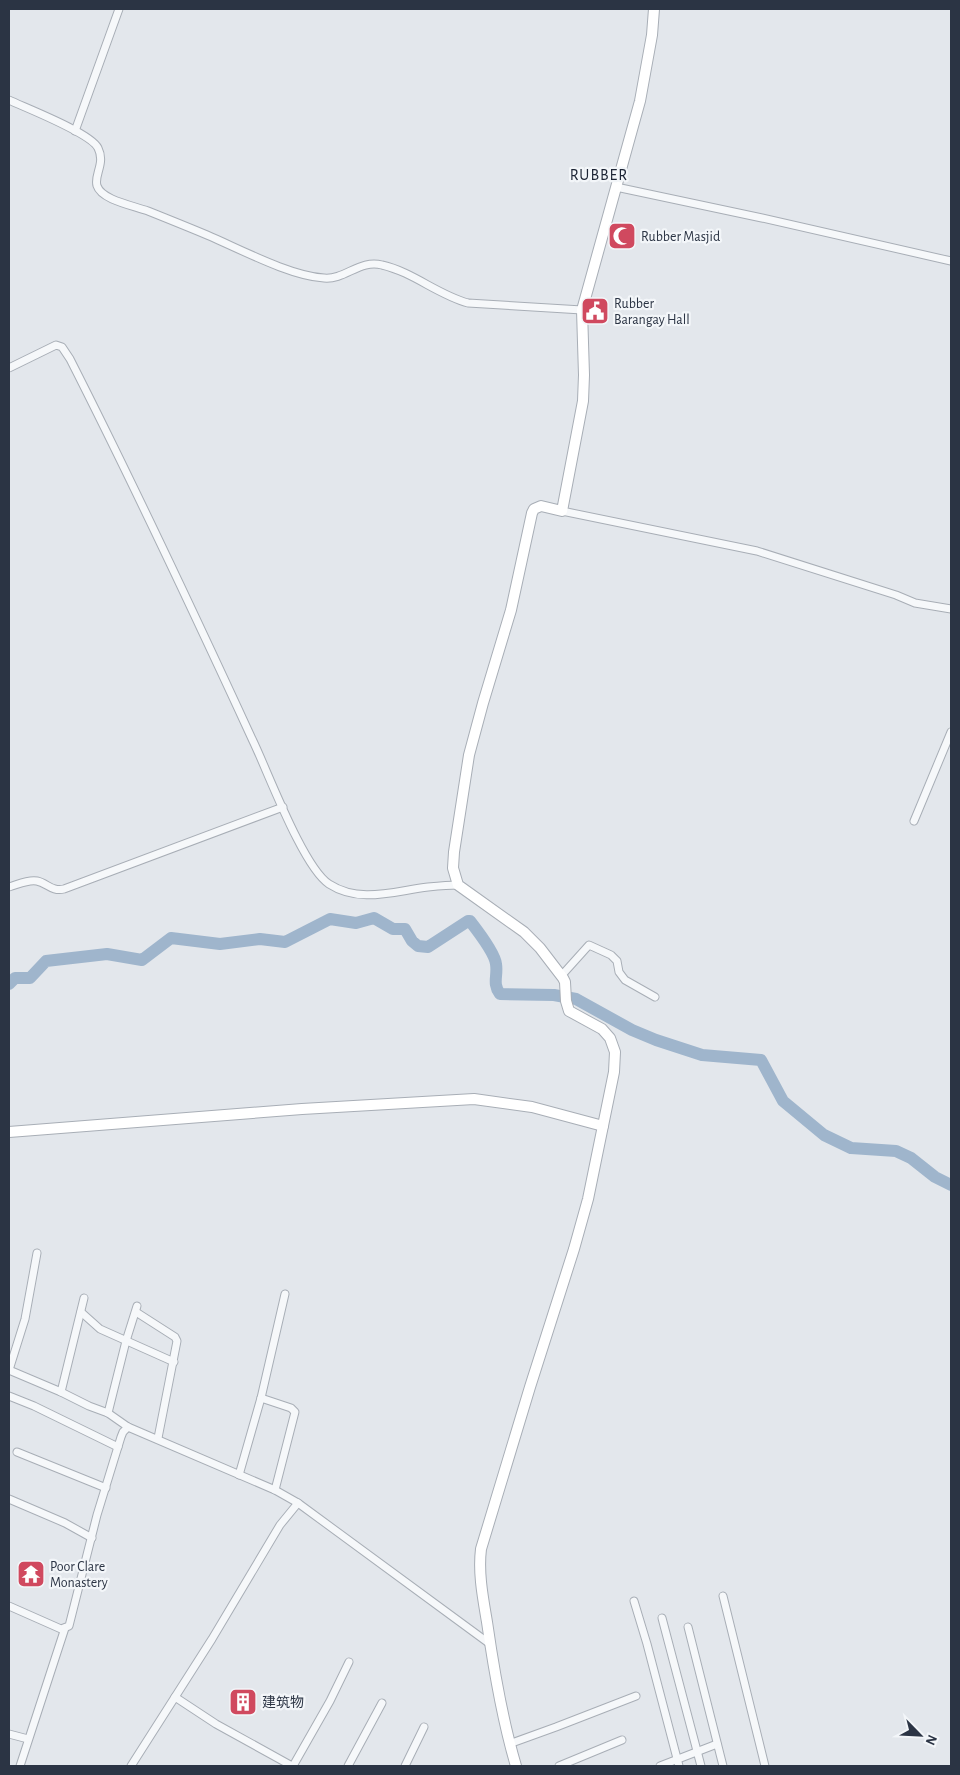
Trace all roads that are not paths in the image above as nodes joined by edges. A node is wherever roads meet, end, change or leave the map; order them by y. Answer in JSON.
{"nodes":[{"id":1,"x":119,"y":9,"type":"edge"},
{"id":2,"x":654,"y":9,"type":"edge"},
{"id":3,"x":9,"y":100,"type":"edge"},
{"id":4,"x":75,"y":131,"type":"junction"},
{"id":5,"x":616,"y":187,"type":"junction"},
{"id":6,"x":951,"y":261,"type":"edge"},
{"id":7,"x":582,"y":310,"type":"junction"},
{"id":8,"x":9,"y":368,"type":"edge"},
{"id":9,"x":562,"y":511,"type":"junction"},
{"id":10,"x":951,"y":609,"type":"edge"},
{"id":11,"x":951,"y":732,"type":"edge"},
{"id":12,"x":283,"y":806,"type":"junction"},
{"id":13,"x":914,"y":821,"type":"dead end"},
{"id":14,"x":458,"y":885,"type":"junction"},
{"id":15,"x":9,"y":887,"type":"edge"},
{"id":16,"x":562,"y":975,"type":"junction"},
{"id":17,"x":655,"y":997,"type":"dead end"},
{"id":18,"x":604,"y":1126,"type":"junction"},
{"id":19,"x":9,"y":1132,"type":"edge"},
{"id":20,"x":37,"y":1253,"type":"dead end"},
{"id":21,"x":285,"y":1294,"type":"dead end"},
{"id":22,"x":84,"y":1298,"type":"dead end"},
{"id":23,"x":80,"y":1312,"type":"junction"},
{"id":24,"x":126,"y":1341,"type":"junction"},
{"id":25,"x":174,"y":1362,"type":"junction"},
{"id":26,"x":9,"y":1370,"type":"edge"},
{"id":27,"x":62,"y":1392,"type":"junction"},
{"id":28,"x":9,"y":1396,"type":"edge"},
{"id":29,"x":261,"y":1398,"type":"junction"},
{"id":30,"x":108,"y":1413,"type":"junction"},
{"id":31,"x":128,"y":1427,"type":"junction"},
{"id":32,"x":158,"y":1438,"type":"junction"},
{"id":33,"x":118,"y":1447,"type":"junction"},
{"id":34,"x":17,"y":1452,"type":"dead end"},
{"id":35,"x":239,"y":1475,"type":"junction"},
{"id":36,"x":106,"y":1488,"type":"junction"},
{"id":37,"x":276,"y":1490,"type":"junction"},
{"id":38,"x":9,"y":1498,"type":"edge"},
{"id":39,"x":298,"y":1503,"type":"junction"},
{"id":40,"x":92,"y":1538,"type":"junction"},
{"id":41,"x":723,"y":1596,"type":"dead end"},
{"id":42,"x":634,"y":1601,"type":"dead end"},
{"id":43,"x":9,"y":1606,"type":"edge"},
{"id":44,"x":662,"y":1618,"type":"dead end"},
{"id":45,"x":688,"y":1627,"type":"dead end"},
{"id":46,"x":65,"y":1628,"type":"junction"},
{"id":47,"x":490,"y":1644,"type":"junction"},
{"id":48,"x":349,"y":1662,"type":"dead end"},
{"id":49,"x":636,"y":1696,"type":"dead end"},
{"id":50,"x":175,"y":1697,"type":"junction"},
{"id":51,"x":382,"y":1703,"type":"dead end"},
{"id":52,"x":424,"y":1727,"type":"dead end"},
{"id":53,"x":9,"y":1734,"type":"edge"},
{"id":54,"x":28,"y":1739,"type":"junction"},
{"id":55,"x":622,"y":1740,"type":"dead end"},
{"id":56,"x":509,"y":1744,"type":"junction"},
{"id":57,"x":717,"y":1744,"type":"junction"},
{"id":58,"x":698,"y":1752,"type":"junction"},
{"id":59,"x":678,"y":1763,"type":"edge"},
{"id":60,"x":20,"y":1766,"type":"edge"},
{"id":61,"x":132,"y":1766,"type":"edge"},
{"id":62,"x":293,"y":1766,"type":"edge"},
{"id":63,"x":348,"y":1766,"type":"edge"},
{"id":64,"x":405,"y":1766,"type":"edge"},
{"id":65,"x":516,"y":1766,"type":"edge"},
{"id":66,"x":559,"y":1766,"type":"edge"},
{"id":67,"x":660,"y":1766,"type":"edge"},
{"id":68,"x":701,"y":1766,"type":"edge"},
{"id":69,"x":723,"y":1766,"type":"edge"},
{"id":70,"x":766,"y":1766,"type":"edge"}],
"edges":[{"from":1,"to":4,"type":"street"},
{"from":2,"to":5,"type":"street"},
{"from":3,"to":4,"type":"street"},
{"from":4,"to":7,"type":"street"},
{"from":5,"to":6,"type":"street"},
{"from":5,"to":7,"type":"street"},
{"from":7,"to":9,"type":"street"},
{"from":8,"to":12,"type":"street"},
{"from":9,"to":10,"type":"street"},
{"from":9,"to":14,"type":"street"},
{"from":11,"to":13,"type":"street"},
{"from":12,"to":14,"type":"street"},
{"from":12,"to":15,"type":"street"},
{"from":14,"to":16,"type":"street"},
{"from":16,"to":17,"type":"street"},
{"from":16,"to":18,"type":"street"},
{"from":18,"to":19,"type":"street"},
{"from":18,"to":47,"type":"street"},
{"from":20,"to":26,"type":"street"},
{"from":21,"to":29,"type":"street"},
{"from":22,"to":23,"type":"street"},
{"from":23,"to":24,"type":"street"},
{"from":23,"to":27,"type":"street"},
{"from":24,"to":25,"type":"street"},
{"from":24,"to":25,"type":"street"},
{"from":24,"to":30,"type":"street"},
{"from":25,"to":32,"type":"street"},
{"from":26,"to":27,"type":"street"},
{"from":27,"to":30,"type":"street"},
{"from":28,"to":33,"type":"street"},
{"from":29,"to":35,"type":"street"},
{"from":29,"to":37,"type":"street"},
{"from":30,"to":31,"type":"street"},
{"from":31,"to":32,"type":"street"},
{"from":31,"to":33,"type":"street"},
{"from":32,"to":35,"type":"street"},
{"from":33,"to":36,"type":"street"},
{"from":34,"to":36,"type":"street"},
{"from":35,"to":37,"type":"street"},
{"from":36,"to":40,"type":"street"},
{"from":37,"to":39,"type":"street"},
{"from":38,"to":40,"type":"street"},
{"from":39,"to":47,"type":"street"},
{"from":39,"to":50,"type":"street"},
{"from":40,"to":46,"type":"street"},
{"from":41,"to":70,"type":"street"},
{"from":42,"to":59,"type":"street"},
{"from":43,"to":46,"type":"street"},
{"from":44,"to":58,"type":"street"},
{"from":45,"to":57,"type":"street"},
{"from":46,"to":54,"type":"street"},
{"from":47,"to":56,"type":"street"},
{"from":48,"to":62,"type":"street"},
{"from":49,"to":56,"type":"street"},
{"from":50,"to":61,"type":"street"},
{"from":50,"to":62,"type":"street"},
{"from":51,"to":63,"type":"street"},
{"from":52,"to":64,"type":"street"},
{"from":53,"to":54,"type":"street"},
{"from":54,"to":60,"type":"street"},
{"from":55,"to":66,"type":"street"},
{"from":56,"to":65,"type":"street"},
{"from":57,"to":58,"type":"street"},
{"from":57,"to":69,"type":"street"},
{"from":58,"to":59,"type":"street"},
{"from":58,"to":68,"type":"street"},
{"from":59,"to":67,"type":"street"}]}
